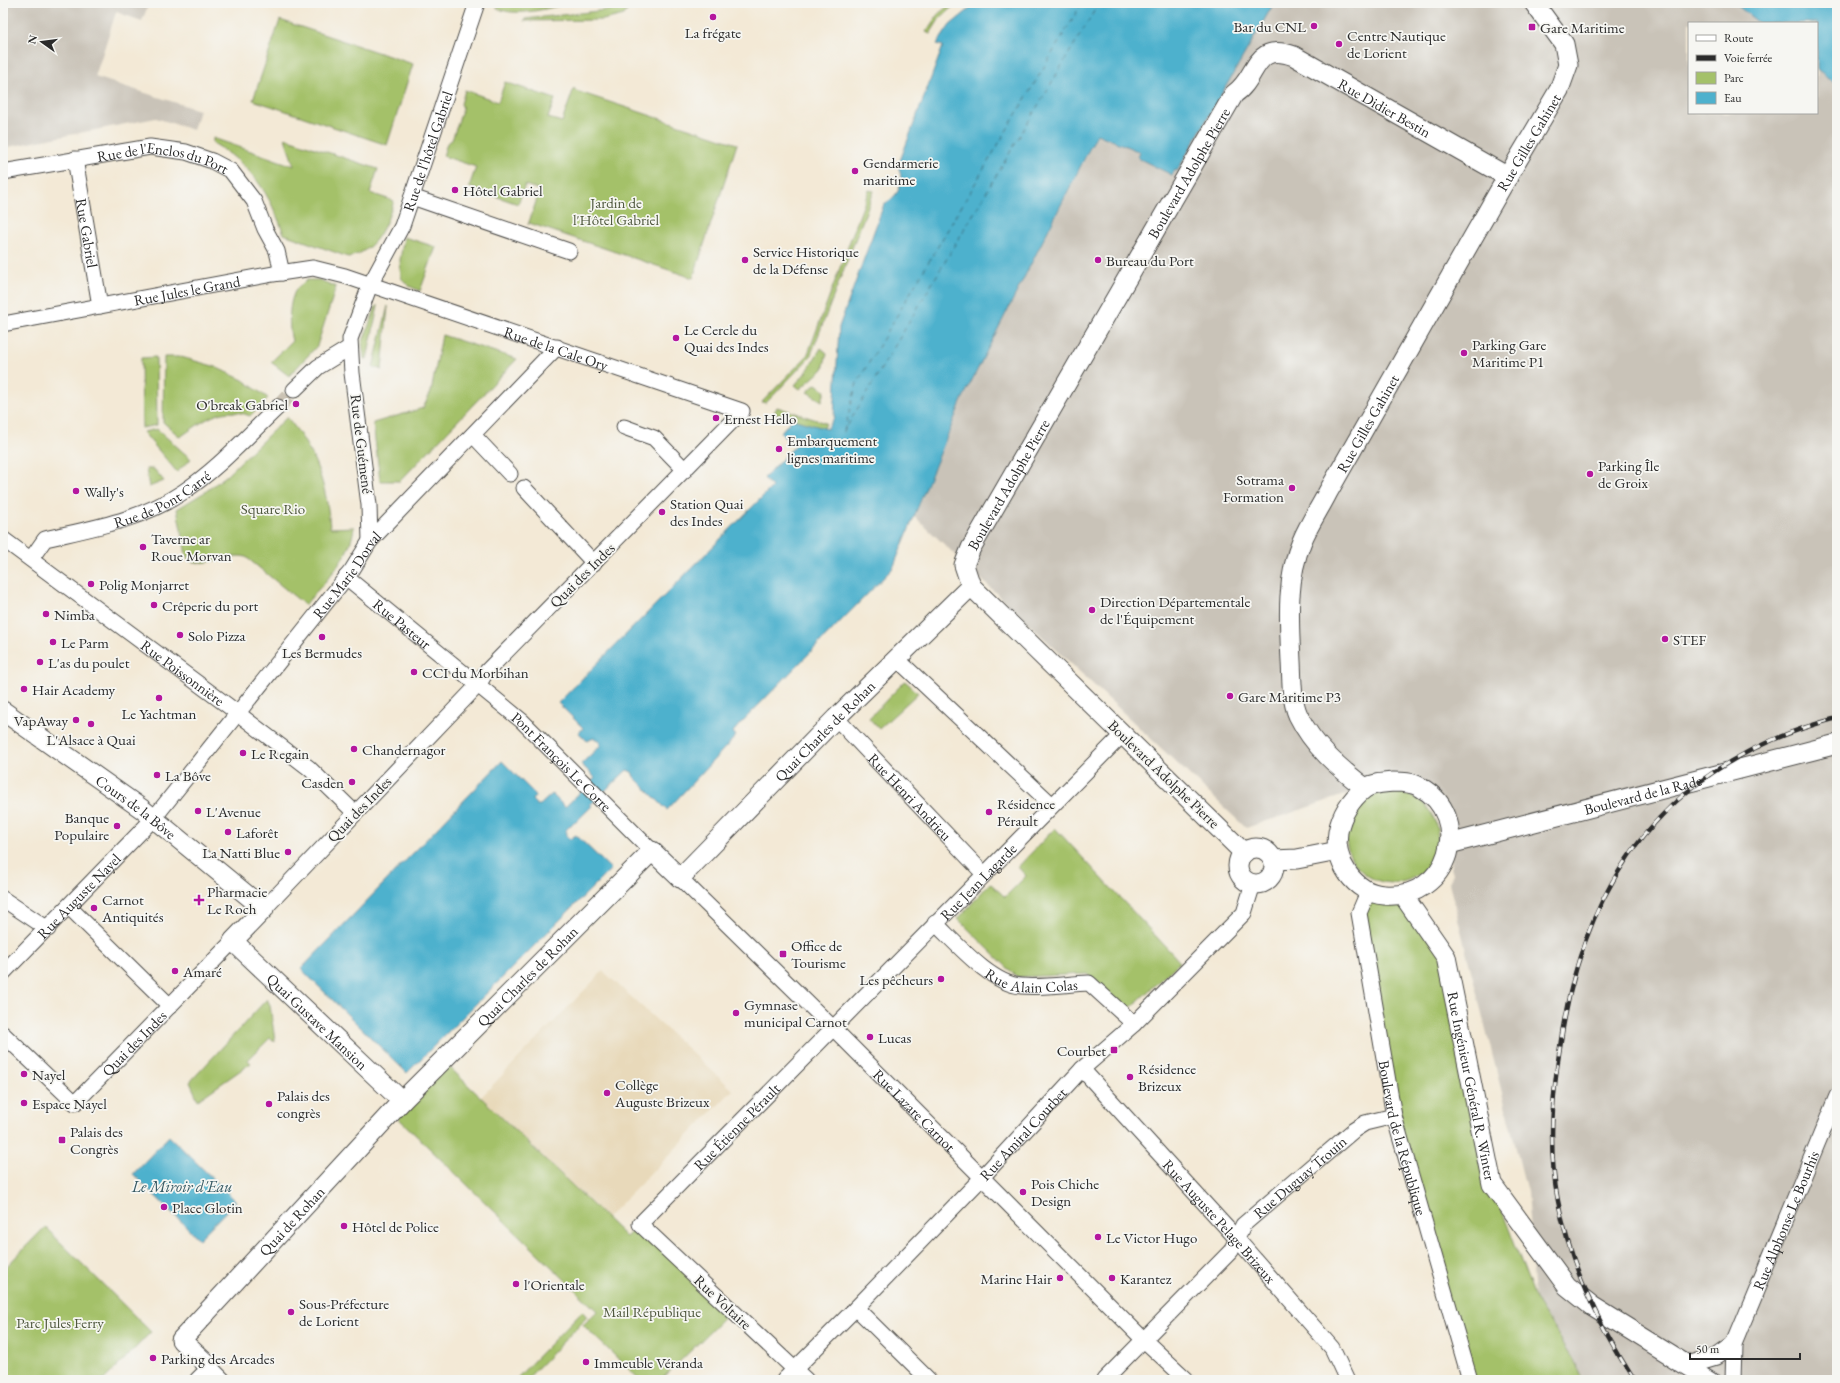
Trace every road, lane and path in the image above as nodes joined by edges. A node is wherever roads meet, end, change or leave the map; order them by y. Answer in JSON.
{"nodes":[{"id":1,"x":1525,"y":3,"type":"edge"},
{"id":2,"x":1534,"y":3,"type":"edge"},
{"id":3,"x":475,"y":8,"type":"edge"},
{"id":4,"x":1261,"y":59,"type":"joint"},
{"id":5,"x":1568,"y":65,"type":"junction"},
{"id":6,"x":75,"y":159,"type":"junction"},
{"id":7,"x":4,"y":171,"type":"edge"},
{"id":8,"x":1508,"y":177,"type":"junction"},
{"id":9,"x":412,"y":197,"type":"junction"},
{"id":10,"x":569,"y":250,"type":"dead end"},
{"id":11,"x":282,"y":272,"type":"junction"},
{"id":12,"x":370,"y":285,"type":"junction"},
{"id":13,"x":100,"y":306,"type":"junction"},
{"id":14,"x":3,"y":324,"type":"edge"},
{"id":15,"x":557,"y":347,"type":"junction"},
{"id":16,"x":349,"y":348,"type":"junction"},
{"id":17,"x":294,"y":390,"type":"tunnel mouth"},
{"id":18,"x":278,"y":407,"type":"tunnel mouth"},
{"id":19,"x":742,"y":411,"type":"joint"},
{"id":20,"x":624,"y":427,"type":"dead end"},
{"id":21,"x":473,"y":434,"type":"junction"},
{"id":22,"x":685,"y":470,"type":"junction"},
{"id":23,"x":510,"y":474,"type":"dead end"},
{"id":24,"x":524,"y":488,"type":"dead end"},
{"id":25,"x":3,"y":539,"type":"edge"},
{"id":26,"x":370,"y":541,"type":"junction"},
{"id":27,"x":31,"y":559,"type":"junction"},
{"id":28,"x":594,"y":563,"type":"junction"},
{"id":29,"x":346,"y":577,"type":"junction"},
{"id":30,"x":972,"y":586,"type":"junction"},
{"id":31,"x":897,"y":659,"type":"junction"},
{"id":32,"x":479,"y":684,"type":"junction"},
{"id":33,"x":3,"y":711,"type":"edge"},
{"id":34,"x":238,"y":713,"type":"junction"},
{"id":35,"x":836,"y":718,"type":"junction"},
{"id":36,"x":1123,"y":734,"type":"junction"},
{"id":37,"x":1837,"y":744,"type":"edge"},
{"id":38,"x":1365,"y":788,"type":"junction"},
{"id":39,"x":1052,"y":806,"type":"junction"},
{"id":40,"x":355,"y":814,"type":"junction"},
{"id":41,"x":154,"y":818,"type":"junction"},
{"id":42,"x":1449,"y":844,"type":"junction"},
{"id":43,"x":647,"y":846,"type":"junction"},
{"id":44,"x":1338,"y":851,"type":"junction"},
{"id":45,"x":1244,"y":853,"type":"junction"},
{"id":46,"x":1273,"y":860,"type":"junction"},
{"id":47,"x":984,"y":874,"type":"junction"},
{"id":48,"x":680,"y":878,"type":"junction"},
{"id":49,"x":1253,"y":884,"type":"junction"},
{"id":50,"x":1368,"y":892,"type":"junction"},
{"id":51,"x":1403,"y":895,"type":"junction"},
{"id":52,"x":3,"y":899,"type":"edge"},
{"id":53,"x":69,"y":907,"type":"junction"},
{"id":54,"x":264,"y":909,"type":"junction"},
{"id":55,"x":935,"y":923,"type":"junction"},
{"id":56,"x":48,"y":929,"type":"junction"},
{"id":57,"x":233,"y":941,"type":"junction"},
{"id":58,"x":3,"y":973,"type":"edge"},
{"id":59,"x":170,"y":1006,"type":"junction"},
{"id":60,"x":1134,"y":1024,"type":"junction"},
{"id":61,"x":832,"y":1027,"type":"junction"},
{"id":62,"x":3,"y":1034,"type":"edge"},
{"id":63,"x":1082,"y":1069,"type":"junction"},
{"id":64,"x":1837,"y":1096,"type":"edge"},
{"id":65,"x":402,"y":1101,"type":"junction"},
{"id":66,"x":1394,"y":1116,"type":"junction"},
{"id":67,"x":982,"y":1177,"type":"junction"},
{"id":68,"x":640,"y":1224,"type":"joint"},
{"id":69,"x":1237,"y":1239,"type":"junction"},
{"id":70,"x":856,"y":1308,"type":"junction"},
{"id":71,"x":1144,"y":1340,"type":"junction"},
{"id":72,"x":1734,"y":1344,"type":"junction"},
{"id":73,"x":1687,"y":1365,"type":"junction"},
{"id":74,"x":795,"y":1369,"type":"junction"},
{"id":75,"x":210,"y":1376,"type":"edge"},
{"id":76,"x":784,"y":1380,"type":"edge"},
{"id":77,"x":806,"y":1380,"type":"edge"},
{"id":78,"x":929,"y":1380,"type":"edge"},
{"id":79,"x":1104,"y":1380,"type":"edge"},
{"id":80,"x":1187,"y":1380,"type":"edge"},
{"id":81,"x":1347,"y":1380,"type":"edge"},
{"id":82,"x":1470,"y":1380,"type":"edge"},
{"id":83,"x":1711,"y":1380,"type":"edge"},
{"id":84,"x":1733,"y":1380,"type":"edge"}],
"edges":[{"from":1,"to":5,"type":"street"},
{"from":2,"to":5,"type":"street"},
{"from":3,"to":9,"type":"street","name":"Rue de l'hôtel Gabriel"},
{"from":4,"to":8,"type":"street","name":"Rue Didier Bestin"},
{"from":4,"to":30,"type":"street","name":"Boulevard Adolphe Pierre"},
{"from":5,"to":8,"type":"street","name":"Rue Gilles Gahinet"},
{"from":6,"to":7,"type":"street","name":"Rue de l'Enclos du Port"},
{"from":6,"to":11,"type":"street","name":"Rue de l'Enclos du Port"},
{"from":6,"to":13,"type":"street","name":"Rue Gabriel"},
{"from":8,"to":38,"type":"street","name":"Rue Gilles Gahinet"},
{"from":9,"to":10,"type":"street"},
{"from":9,"to":12,"type":"street","name":"Rue de l'hôtel Gabriel"},
{"from":11,"to":12,"type":"street","name":"Rue Jules le Grand"},
{"from":11,"to":13,"type":"street","name":"Rue Jules le Grand"},
{"from":12,"to":15,"type":"street","name":"Rue de la Cale Ory"},
{"from":12,"to":16,"type":"street"},
{"from":13,"to":14,"type":"street","name":"Rue Jules le Grand"},
{"from":15,"to":19,"type":"street","name":"Rue de la Cale Ory"},
{"from":15,"to":21,"type":"street","name":"Rue Marie Dorval"},
{"from":16,"to":17,"type":"street"},
{"from":16,"to":26,"type":"street","name":"Rue de Guémené"},
{"from":18,"to":27,"type":"street","name":"Rue de Pont Carré"},
{"from":19,"to":22,"type":"street","name":"Quai des Indes"},
{"from":20,"to":22,"type":"street"},
{"from":21,"to":23,"type":"street"},
{"from":21,"to":26,"type":"street","name":"Rue Marie Dorval"},
{"from":22,"to":28,"type":"street","name":"Quai des Indes"},
{"from":24,"to":28,"type":"street"},
{"from":25,"to":27,"type":"street","name":"Rue Poissonnière"},
{"from":26,"to":29,"type":"street","name":"Rue Marie Dorval"},
{"from":27,"to":34,"type":"street","name":"Rue Poissonnière"},
{"from":28,"to":32,"type":"street","name":"Quai des Indes"},
{"from":29,"to":32,"type":"street","name":"Rue Pasteur"},
{"from":29,"to":34,"type":"street","name":"Rue Marie Dorval"},
{"from":30,"to":31,"type":"street","name":"Quai Charles de Rohan"},
{"from":30,"to":36,"type":"street","name":"Boulevard Adolphe Pierre"},
{"from":31,"to":35,"type":"street","name":"Quai Charles de Rohan"},
{"from":31,"to":39,"type":"street"},
{"from":32,"to":40,"type":"street","name":"Quai des Indes"},
{"from":32,"to":43,"type":"street","name":"Pont François Le Corre"},
{"from":33,"to":41,"type":"street","name":"Cours de la Bôve"},
{"from":34,"to":40,"type":"street","name":"Rue Poissonnière"},
{"from":34,"to":41,"type":"street","name":"Rue Marie Dorval"},
{"from":35,"to":47,"type":"street","name":"Rue Henri Andrieu"},
{"from":35,"to":48,"type":"street","name":"Quai Charles de Rohan"},
{"from":36,"to":39,"type":"street","name":"Rue Jean Lagarde"},
{"from":36,"to":45,"type":"street","name":"Boulevard Adolphe Pierre"},
{"from":37,"to":42,"type":"street","name":"Boulevard de la Rade"},
{"from":38,"to":42,"type":"street"},
{"from":38,"to":44,"type":"street"},
{"from":39,"to":47,"type":"street","name":"Rue Jean Lagarde"},
{"from":40,"to":54,"type":"street","name":"Quai des Indes"},
{"from":41,"to":53,"type":"street","name":"Rue Auguste Nayel"},
{"from":41,"to":54,"type":"street","name":"Cours de la Bôve"},
{"from":42,"to":51,"type":"street"},
{"from":43,"to":48,"type":"street","name":"Rue Lazare Carnot"},
{"from":43,"to":65,"type":"street","name":"Quai Charles de Rohan"},
{"from":44,"to":46,"type":"street"},
{"from":44,"to":50,"type":"street"},
{"from":45,"to":46,"type":"street"},
{"from":45,"to":49,"type":"street"},
{"from":46,"to":49,"type":"street"},
{"from":47,"to":55,"type":"street","name":"Rue Jean Lagarde"},
{"from":48,"to":61,"type":"street","name":"Rue Lazare Carnot"},
{"from":49,"to":60,"type":"street","name":"Rue Amiral Courbet"},
{"from":50,"to":51,"type":"street"},
{"from":50,"to":66,"type":"street","name":"Boulevard de la République"},
{"from":51,"to":73,"type":"street","name":"Rue Ingénieur Général R. Winter"},
{"from":52,"to":56,"type":"street"},
{"from":53,"to":56,"type":"street","name":"Rue Auguste Nayel"},
{"from":53,"to":59,"type":"street"},
{"from":54,"to":57,"type":"street","name":"Quai des Indes"},
{"from":55,"to":60,"type":"street","name":"Rue Alain Colas"},
{"from":55,"to":61,"type":"street","name":"Rue Jean Lagarde"},
{"from":56,"to":58,"type":"street","name":"Rue Auguste Nayel"},
{"from":57,"to":59,"type":"street","name":"Quai des Indes"},
{"from":57,"to":65,"type":"street","name":"Quai Gustave Mansion"},
{"from":59,"to":62,"type":"street","name":"Quai des Indes"},
{"from":60,"to":63,"type":"street","name":"Rue Amiral Courbet"},
{"from":61,"to":67,"type":"street","name":"Rue Lazare Carnot"},
{"from":61,"to":68,"type":"street","name":"Rue Étienne Pérault"},
{"from":63,"to":67,"type":"street","name":"Rue Amiral Courbet"},
{"from":63,"to":69,"type":"street","name":"Rue Auguste Pelage Brizeux"},
{"from":64,"to":72,"type":"street","name":"Rue Alphonse Le Bourhis"},
{"from":65,"to":75,"type":"street","name":"Quai de Rohan"},
{"from":66,"to":69,"type":"street","name":"Rue Duguay Trouin"},
{"from":66,"to":82,"type":"street","name":"Boulevard de la République"},
{"from":67,"to":70,"type":"street","name":"Rue Amiral Courbet"},
{"from":67,"to":71,"type":"street","name":"Rue Lazare Carnot"},
{"from":68,"to":74,"type":"street","name":"Rue Voltaire"},
{"from":69,"to":71,"type":"street","name":"Rue Duguay Trouin"},
{"from":69,"to":81,"type":"street","name":"Rue Auguste Pelage Brizeux"},
{"from":70,"to":74,"type":"street","name":"Rue Amiral Courbet"},
{"from":70,"to":78,"type":"street"},
{"from":71,"to":79,"type":"street","name":"Rue Duguay Trouin"},
{"from":71,"to":80,"type":"street","name":"Rue Lazare Carnot"},
{"from":72,"to":73,"type":"street"},
{"from":72,"to":84,"type":"street","name":"Rue Alphonse Le Bourhis"},
{"from":73,"to":83,"type":"street","name":"Rue Ingénieur Général R. Winter"},
{"from":74,"to":76,"type":"street","name":"Rue Amiral Courbet"},
{"from":74,"to":77,"type":"street","name":"Rue Voltaire"}]}
